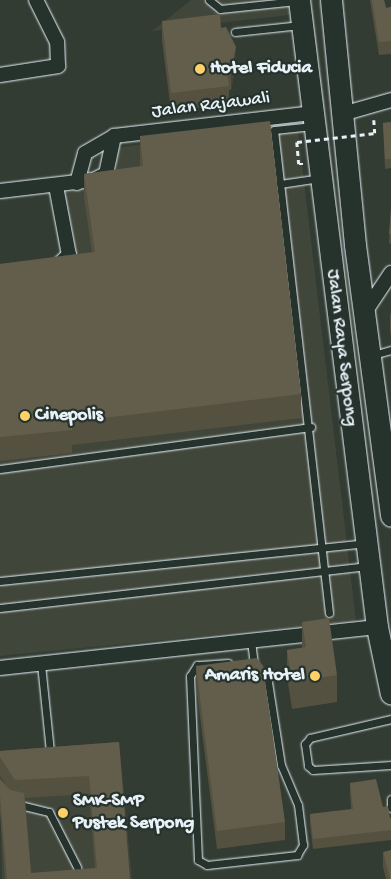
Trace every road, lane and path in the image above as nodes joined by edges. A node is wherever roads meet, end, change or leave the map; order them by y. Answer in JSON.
{"nodes":[{"id":1,"x":36,"y":0,"type":"edge"},
{"id":2,"x":208,"y":0,"type":"edge"},
{"id":3,"x":331,"y":0,"type":"edge"},
{"id":4,"x":299,"y":1,"type":"edge"},
{"id":5,"x":301,"y":25,"type":"junction"},
{"id":6,"x":235,"y":32,"type":"dead end"},
{"id":7,"x":0,"y":75,"type":"edge"},
{"id":8,"x":391,"y":100,"type":"edge"},
{"id":9,"x":342,"y":114,"type":"junction"},
{"id":10,"x":313,"y":119,"type":"junction"},
{"id":11,"x":376,"y":134,"type":"dead end"},
{"id":12,"x":114,"y":136,"type":"junction"},
{"id":13,"x":297,"y":142,"type":"dead end"},
{"id":14,"x":320,"y":178,"type":"junction"},
{"id":15,"x":77,"y":183,"type":"junction"},
{"id":16,"x":280,"y":184,"type":"junction"},
{"id":17,"x":56,"y":186,"type":"junction"},
{"id":18,"x":0,"y":191,"type":"edge"},
{"id":19,"x":38,"y":269,"type":"edge"},
{"id":20,"x":391,"y":273,"type":"edge"},
{"id":21,"x":365,"y":312,"type":"junction"},
{"id":22,"x":391,"y":350,"type":"edge"},
{"id":23,"x":370,"y":355,"type":"junction"},
{"id":24,"x":385,"y":420,"type":"edge"},
{"id":25,"x":311,"y":427,"type":"junction"},
{"id":26,"x":0,"y":469,"type":"edge"},
{"id":27,"x":391,"y":515,"type":"edge"},
{"id":28,"x":363,"y":517,"type":"junction"},
{"id":29,"x":366,"y":543,"type":"junction"},
{"id":30,"x":321,"y":547,"type":"junction"},
{"id":31,"x":369,"y":566,"type":"junction"},
{"id":32,"x":324,"y":570,"type":"junction"},
{"id":33,"x":0,"y":581,"type":"edge"},
{"id":34,"x":0,"y":608,"type":"edge"},
{"id":35,"x":329,"y":613,"type":"dead end"},
{"id":36,"x":377,"y":627,"type":"junction"},
{"id":37,"x":251,"y":641,"type":"junction"},
{"id":38,"x":252,"y":661,"type":"junction"},
{"id":39,"x":234,"y":662,"type":"edge"},
{"id":40,"x":243,"y":662,"type":"edge"},
{"id":41,"x":41,"y":664,"type":"junction"},
{"id":42,"x":0,"y":668,"type":"edge"},
{"id":43,"x":391,"y":694,"type":"edge"},
{"id":44,"x":391,"y":719,"type":"edge"},
{"id":45,"x":50,"y":751,"type":"edge"},
{"id":46,"x":391,"y":765,"type":"edge"},
{"id":47,"x":6,"y":798,"type":"edge"},
{"id":48,"x":391,"y":799,"type":"edge"},
{"id":49,"x":391,"y":808,"type":"edge"},
{"id":50,"x":77,"y":867,"type":"dead end"}],
"edges":[{"from":1,"to":7,"type":"street"},
{"from":2,"to":4,"type":"lane"},
{"from":3,"to":9,"type":"main road","name":"Jalan Raya Serpong"},
{"from":4,"to":5,"type":"main road","name":"Jalan Raya Serpong"},
{"from":5,"to":6,"type":"lane"},
{"from":5,"to":10,"type":"main road","name":"Jalan Raya Serpong"},
{"from":8,"to":9,"type":"street"},
{"from":9,"to":21,"type":"main road","name":"Jalan Raya Serpong"},
{"from":10,"to":12,"type":"street","name":"Jalan Rajawali"},
{"from":10,"to":14,"type":"main road","name":"Jalan Raya Serpong"},
{"from":10,"to":16,"type":"lane"},
{"from":11,"to":13,"type":"path","bridge":true},
{"from":12,"to":15,"type":"street","name":"Jalan Rajawali"},
{"from":12,"to":15,"type":"street"},
{"from":14,"to":16,"type":"lane"},
{"from":14,"to":28,"type":"main road","name":"Jalan Raya Serpong"},
{"from":15,"to":17,"type":"street"},
{"from":16,"to":25,"type":"lane"},
{"from":17,"to":18,"type":"street"},
{"from":17,"to":19,"type":"street"},
{"from":20,"to":21,"type":"street"},
{"from":21,"to":23,"type":"main road","name":"Jalan Raya Serpong"},
{"from":22,"to":23,"type":"lane"},
{"from":23,"to":24,"type":"main road","name":"Jalan Raya Serpong"},
{"from":24,"to":27,"type":"main road","name":"Jalan Raya Serpong"},
{"from":25,"to":26,"type":"lane"},
{"from":25,"to":30,"type":"lane"},
{"from":27,"to":28,"type":"main road"},
{"from":28,"to":29,"type":"main road","name":"Jalan Raya Serpong"},
{"from":29,"to":30,"type":"lane"},
{"from":29,"to":31,"type":"main road","name":"Jalan Raya Serpong"},
{"from":30,"to":32,"type":"lane"},
{"from":30,"to":33,"type":"lane"},
{"from":31,"to":32,"type":"lane"},
{"from":31,"to":36,"type":"main road","name":"Jalan Raya Serpong"},
{"from":32,"to":34,"type":"lane"},
{"from":32,"to":35,"type":"lane"},
{"from":36,"to":37,"type":"street"},
{"from":36,"to":43,"type":"main road","name":"Jalan Raya Serpong"},
{"from":37,"to":38,"type":"lane"},
{"from":37,"to":41,"type":"street"},
{"from":38,"to":39,"type":"lane"},
{"from":38,"to":40,"type":"lane"},
{"from":41,"to":42,"type":"street"},
{"from":41,"to":45,"type":"lane"},
{"from":44,"to":46,"type":"lane"},
{"from":47,"to":50,"type":"lane"},
{"from":48,"to":49,"type":"lane"}]}
